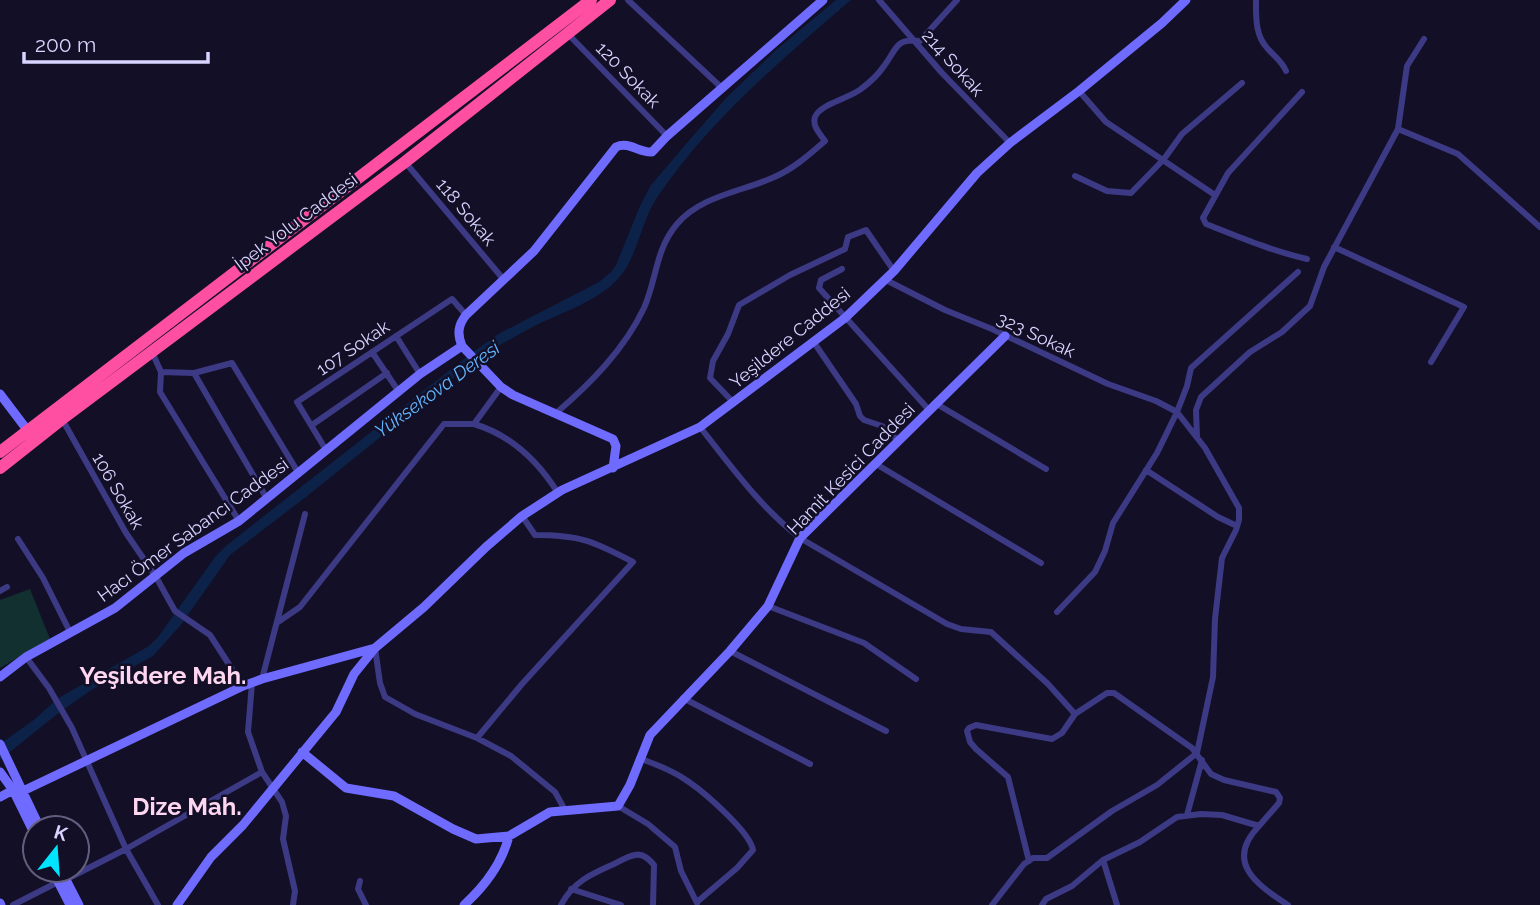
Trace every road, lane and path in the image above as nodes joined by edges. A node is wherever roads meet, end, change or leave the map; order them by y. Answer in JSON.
{"nodes":[{"id":1,"x":591,"y":0,"type":"edge"},
{"id":2,"x":610,"y":0,"type":"edge"},
{"id":3,"x":628,"y":0,"type":"edge"},
{"id":4,"x":823,"y":0,"type":"edge"},
{"id":5,"x":879,"y":0,"type":"edge"},
{"id":6,"x":957,"y":0,"type":"edge"},
{"id":7,"x":1256,"y":0,"type":"edge"},
{"id":8,"x":1183,"y":1,"type":"edge"},
{"id":9,"x":568,"y":34,"type":"junction"},
{"id":10,"x":913,"y":39,"type":"junction"},
{"id":11,"x":1424,"y":39,"type":"dead end"},
{"id":12,"x":1286,"y":71,"type":"dead end"},
{"id":13,"x":1242,"y":83,"type":"dead end"},
{"id":14,"x":723,"y":89,"type":"junction"},
{"id":15,"x":1079,"y":91,"type":"junction"},
{"id":16,"x":1302,"y":92,"type":"dead end"},
{"id":17,"x":1398,"y":129,"type":"junction"},
{"id":18,"x":667,"y":136,"type":"junction"},
{"id":19,"x":1010,"y":143,"type":"junction"},
{"id":20,"x":1164,"y":159,"type":"junction"},
{"id":21,"x":405,"y":162,"type":"junction"},
{"id":22,"x":1075,"y":176,"type":"dead end"},
{"id":23,"x":1215,"y":195,"type":"junction"},
{"id":24,"x":1540,"y":228,"type":"edge"},
{"id":25,"x":1334,"y":247,"type":"junction"},
{"id":26,"x":1307,"y":259,"type":"dead end"},
{"id":27,"x":842,"y":269,"type":"dead end"},
{"id":28,"x":894,"y":271,"type":"junction"},
{"id":29,"x":1297,"y":272,"type":"dead end"},
{"id":30,"x":884,"y":279,"type":"junction"},
{"id":31,"x":504,"y":280,"type":"junction"},
{"id":32,"x":466,"y":315,"type":"junction"},
{"id":33,"x":845,"y":318,"type":"junction"},
{"id":34,"x":396,"y":336,"type":"junction"},
{"id":35,"x":1005,"y":336,"type":"junction"},
{"id":36,"x":813,"y":341,"type":"junction"},
{"id":37,"x":464,"y":349,"type":"junction"},
{"id":38,"x":152,"y":351,"type":"junction"},
{"id":39,"x":372,"y":352,"type":"junction"},
{"id":40,"x":1432,"y":362,"type":"dead end"},
{"id":41,"x":160,"y":372,"type":"junction"},
{"id":42,"x":194,"y":373,"type":"junction"},
{"id":43,"x":387,"y":373,"type":"junction"},
{"id":44,"x":420,"y":374,"type":"junction"},
{"id":45,"x":500,"y":387,"type":"junction"},
{"id":46,"x":399,"y":392,"type":"junction"},
{"id":47,"x":0,"y":394,"type":"edge"},
{"id":48,"x":734,"y":403,"type":"junction"},
{"id":49,"x":932,"y":407,"type":"junction"},
{"id":50,"x":1177,"y":412,"type":"junction"},
{"id":51,"x":555,"y":414,"type":"junction"},
{"id":52,"x":62,"y":419,"type":"junction"},
{"id":53,"x":474,"y":424,"type":"junction"},
{"id":54,"x":312,"y":425,"type":"junction"},
{"id":55,"x":700,"y":427,"type":"junction"},
{"id":56,"x":28,"y":431,"type":"junction"},
{"id":57,"x":1197,"y":436,"type":"junction"},
{"id":58,"x":899,"y":441,"type":"junction"},
{"id":59,"x":326,"y":450,"type":"junction"},
{"id":60,"x":0,"y":452,"type":"edge"},
{"id":61,"x":876,"y":464,"type":"junction"},
{"id":62,"x":0,"y":468,"type":"edge"},
{"id":63,"x":613,"y":468,"type":"junction"},
{"id":64,"x":1046,"y":469,"type":"dead end"},
{"id":65,"x":1146,"y":470,"type":"junction"},
{"id":66,"x":299,"y":474,"type":"junction"},
{"id":67,"x":558,"y":493,"type":"junction"},
{"id":68,"x":267,"y":499,"type":"junction"},
{"id":69,"x":305,"y":514,"type":"dead end"},
{"id":70,"x":522,"y":516,"type":"junction"},
{"id":71,"x":239,"y":521,"type":"junction"},
{"id":72,"x":1237,"y":526,"type":"junction"},
{"id":73,"x":800,"y":538,"type":"junction"},
{"id":74,"x":18,"y":539,"type":"dead end"},
{"id":75,"x":1041,"y":562,"type":"dead end"},
{"id":76,"x":156,"y":577,"type":"junction"},
{"id":77,"x":284,"y":601,"type":"junction"},
{"id":78,"x":768,"y":606,"type":"junction"},
{"id":79,"x":300,"y":607,"type":"junction"},
{"id":80,"x":1057,"y":612,"type":"dead end"},
{"id":81,"x":278,"y":622,"type":"junction"},
{"id":82,"x":70,"y":632,"type":"junction"},
{"id":83,"x":375,"y":648,"type":"junction"},
{"id":84,"x":730,"y":651,"type":"junction"},
{"id":85,"x":26,"y":657,"type":"junction"},
{"id":86,"x":0,"y":677,"type":"edge"},
{"id":87,"x":262,"y":679,"type":"junction"},
{"id":88,"x":916,"y":680,"type":"dead end"},
{"id":89,"x":247,"y":685,"type":"junction"},
{"id":90,"x":683,"y":698,"type":"junction"},
{"id":91,"x":1074,"y":714,"type":"junction"},
{"id":92,"x":886,"y":731,"type":"dead end"},
{"id":93,"x":477,"y":738,"type":"junction"},
{"id":94,"x":0,"y":744,"type":"edge"},
{"id":95,"x":302,"y":752,"type":"junction"},
{"id":96,"x":1197,"y":753,"type":"junction"},
{"id":97,"x":639,"y":758,"type":"junction"},
{"id":98,"x":85,"y":760,"type":"junction"},
{"id":99,"x":1202,"y":760,"type":"junction"},
{"id":100,"x":810,"y":764,"type":"dead end"},
{"id":101,"x":0,"y":772,"type":"edge"},
{"id":102,"x":262,"y":772,"type":"junction"},
{"id":103,"x":272,"y":789,"type":"junction"},
{"id":104,"x":18,"y":791,"type":"junction"},
{"id":105,"x":0,"y":797,"type":"edge"},
{"id":106,"x":618,"y":806,"type":"junction"},
{"id":107,"x":565,"y":810,"type":"junction"},
{"id":108,"x":27,"y":814,"type":"edge"},
{"id":109,"x":32,"y":814,"type":"edge"},
{"id":110,"x":1187,"y":815,"type":"junction"},
{"id":111,"x":1259,"y":826,"type":"junction"},
{"id":112,"x":509,"y":836,"type":"junction"},
{"id":113,"x":126,"y":849,"type":"junction"},
{"id":114,"x":1103,"y":860,"type":"junction"},
{"id":115,"x":1029,"y":861,"type":"junction"},
{"id":116,"x":91,"y":866,"type":"edge"},
{"id":117,"x":360,"y":881,"type":"dead end"},
{"id":118,"x":56,"y":884,"type":"edge"},
{"id":119,"x":63,"y":884,"type":"edge"},
{"id":120,"x":64,"y":884,"type":"edge"},
{"id":121,"x":571,"y":889,"type":"junction"},
{"id":122,"x":697,"y":903,"type":"edge"},
{"id":123,"x":13,"y":905,"type":"edge"},
{"id":124,"x":70,"y":905,"type":"edge"},
{"id":125,"x":79,"y":905,"type":"edge"},
{"id":126,"x":158,"y":905,"type":"edge"},
{"id":127,"x":177,"y":905,"type":"edge"},
{"id":128,"x":293,"y":905,"type":"edge"},
{"id":129,"x":366,"y":905,"type":"edge"},
{"id":130,"x":464,"y":905,"type":"edge"},
{"id":131,"x":561,"y":905,"type":"edge"},
{"id":132,"x":621,"y":905,"type":"edge"},
{"id":133,"x":653,"y":905,"type":"edge"},
{"id":134,"x":992,"y":905,"type":"edge"},
{"id":135,"x":1042,"y":905,"type":"edge"},
{"id":136,"x":1117,"y":905,"type":"edge"},
{"id":137,"x":1287,"y":905,"type":"edge"}],
"edges":[{"from":1,"to":56,"type":"highway","name":"İpek Yolu Caddesi"},
{"from":2,"to":9,"type":"highway","name":"İpek Yolu Caddesi"},
{"from":3,"to":14,"type":"street"},
{"from":4,"to":14,"type":"street"},
{"from":5,"to":10,"type":"street","name":"214 Sokak"},
{"from":6,"to":10,"type":"street"},
{"from":7,"to":12,"type":"street"},
{"from":8,"to":15,"type":"street","name":"Yeşildere Caddesi"},
{"from":9,"to":18,"type":"street","name":"120 Sokak"},
{"from":9,"to":21,"type":"highway","name":"İpek Yolu Caddesi"},
{"from":10,"to":19,"type":"street","name":"214 Sokak"},
{"from":10,"to":51,"type":"street"},
{"from":11,"to":17,"type":"street"},
{"from":13,"to":20,"type":"street"},
{"from":14,"to":18,"type":"street"},
{"from":15,"to":19,"type":"street","name":"Yeşildere Caddesi"},
{"from":15,"to":20,"type":"street"},
{"from":16,"to":23,"type":"street"},
{"from":17,"to":24,"type":"street"},
{"from":17,"to":25,"type":"street"},
{"from":18,"to":31,"type":"street"},
{"from":19,"to":28,"type":"street","name":"Yeşildere Caddesi"},
{"from":20,"to":22,"type":"street"},
{"from":20,"to":23,"type":"street"},
{"from":21,"to":31,"type":"street","name":"118 Sokak"},
{"from":21,"to":38,"type":"highway","name":"İpek Yolu Caddesi"},
{"from":23,"to":26,"type":"street"},
{"from":25,"to":40,"type":"street"},
{"from":25,"to":57,"type":"street"},
{"from":27,"to":33,"type":"street"},
{"from":28,"to":30,"type":"street","name":"Yeşildere Caddesi"},
{"from":28,"to":48,"type":"street"},
{"from":29,"to":50,"type":"street"},
{"from":30,"to":33,"type":"street","name":"Yeşildere Caddesi"},
{"from":30,"to":35,"type":"street","name":"323 Sokak"},
{"from":31,"to":32,"type":"street"},
{"from":32,"to":34,"type":"street","name":"107 Sokak"},
{"from":32,"to":37,"type":"street"},
{"from":33,"to":36,"type":"street","name":"Yeşildere Caddesi"},
{"from":33,"to":49,"type":"street"},
{"from":34,"to":39,"type":"street","name":"107 Sokak"},
{"from":34,"to":44,"type":"street"},
{"from":35,"to":49,"type":"street","name":"Hamit Kesici Caddesi"},
{"from":35,"to":50,"type":"street","name":"323 Sokak"},
{"from":36,"to":48,"type":"street","name":"Yeşildere Caddesi"},
{"from":36,"to":58,"type":"street"},
{"from":37,"to":44,"type":"street","name":"Hacı Ömer Sabancı Caddesi"},
{"from":37,"to":45,"type":"street"},
{"from":38,"to":41,"type":"street"},
{"from":38,"to":52,"type":"highway","name":"İpek Yolu Caddesi"},
{"from":39,"to":43,"type":"street"},
{"from":39,"to":54,"type":"street","name":"107 Sokak"},
{"from":41,"to":42,"type":"street"},
{"from":41,"to":71,"type":"street"},
{"from":42,"to":66,"type":"street"},
{"from":42,"to":68,"type":"street"},
{"from":43,"to":46,"type":"street"},
{"from":43,"to":54,"type":"street"},
{"from":44,"to":46,"type":"street","name":"Hacı Ömer Sabancı Caddesi"},
{"from":45,"to":51,"type":"street"},
{"from":45,"to":53,"type":"street"},
{"from":46,"to":59,"type":"street","name":"Hacı Ömer Sabancı Caddesi"},
{"from":47,"to":56,"type":"street"},
{"from":48,"to":55,"type":"street","name":"Yeşildere Caddesi"},
{"from":49,"to":58,"type":"street","name":"Hamit Kesici Caddesi"},
{"from":49,"to":64,"type":"street"},
{"from":50,"to":57,"type":"street"},
{"from":50,"to":65,"type":"street"},
{"from":51,"to":63,"type":"street"},
{"from":52,"to":62,"type":"highway","name":"İpek Yolu Caddesi"},
{"from":52,"to":76,"type":"street","name":"106 Sokak"},
{"from":53,"to":67,"type":"street"},
{"from":53,"to":79,"type":"street"},
{"from":54,"to":59,"type":"street","name":"107 Sokak"},
{"from":55,"to":63,"type":"street","name":"Yeşildere Caddesi"},
{"from":55,"to":73,"type":"street"},
{"from":56,"to":60,"type":"highway","name":"İpek Yolu Caddesi"},
{"from":57,"to":72,"type":"street"},
{"from":58,"to":61,"type":"street","name":"Hamit Kesici Caddesi"},
{"from":59,"to":66,"type":"street","name":"Hacı Ömer Sabancı Caddesi"},
{"from":61,"to":73,"type":"street","name":"Hamit Kesici Caddesi"},
{"from":61,"to":75,"type":"street"},
{"from":63,"to":67,"type":"street","name":"Yeşildere Caddesi"},
{"from":65,"to":72,"type":"street"},
{"from":65,"to":80,"type":"street"},
{"from":66,"to":68,"type":"street","name":"Hacı Ömer Sabancı Caddesi"},
{"from":67,"to":70,"type":"street","name":"Yeşildere Caddesi"},
{"from":68,"to":71,"type":"street","name":"Hacı Ömer Sabancı Caddesi"},
{"from":69,"to":77,"type":"street"},
{"from":70,"to":83,"type":"street","name":"Yeşildere Caddesi"},
{"from":70,"to":93,"type":"street"},
{"from":71,"to":76,"type":"street","name":"Hacı Ömer Sabancı Caddesi"},
{"from":72,"to":96,"type":"street"},
{"from":73,"to":78,"type":"street","name":"Hamit Kesici Caddesi"},
{"from":73,"to":91,"type":"street"},
{"from":74,"to":82,"type":"street"},
{"from":76,"to":82,"type":"street","name":"Hacı Ömer Sabancı Caddesi"},
{"from":76,"to":89,"type":"street","name":"106 Sokak"},
{"from":77,"to":79,"type":"street"},
{"from":77,"to":81,"type":"street"},
{"from":78,"to":84,"type":"street","name":"Hamit Kesici Caddesi"},
{"from":78,"to":88,"type":"street"},
{"from":79,"to":81,"type":"street"},
{"from":81,"to":87,"type":"street"},
{"from":82,"to":85,"type":"street","name":"Hacı Ömer Sabancı Caddesi"},
{"from":83,"to":87,"type":"street"},
{"from":83,"to":93,"type":"street"},
{"from":83,"to":95,"type":"street"},
{"from":84,"to":90,"type":"street","name":"Hamit Kesici Caddesi"},
{"from":84,"to":92,"type":"street"},
{"from":85,"to":86,"type":"street","name":"Hacı Ömer Sabancı Caddesi"},
{"from":85,"to":98,"type":"street"},
{"from":87,"to":89,"type":"street"},
{"from":89,"to":98,"type":"street"},
{"from":89,"to":102,"type":"street"},
{"from":90,"to":97,"type":"street","name":"Hamit Kesici Caddesi"},
{"from":90,"to":100,"type":"street"},
{"from":91,"to":96,"type":"street"},
{"from":91,"to":115,"type":"street"},
{"from":93,"to":107,"type":"street"},
{"from":94,"to":104,"type":"street"},
{"from":95,"to":103,"type":"street"},
{"from":95,"to":112,"type":"street"},
{"from":96,"to":99,"type":"street"},
{"from":96,"to":115,"type":"street"},
{"from":97,"to":106,"type":"street","name":"Hamit Kesici Caddesi"},
{"from":97,"to":122,"type":"street"},
{"from":98,"to":104,"type":"street"},
{"from":98,"to":113,"type":"street"},
{"from":99,"to":110,"type":"street"},
{"from":99,"to":111,"type":"street"},
{"from":101,"to":104,"type":"street"},
{"from":102,"to":103,"type":"street"},
{"from":102,"to":113,"type":"street"},
{"from":103,"to":127,"type":"street"},
{"from":103,"to":128,"type":"street"},
{"from":104,"to":105,"type":"street"},
{"from":104,"to":108,"type":"street"},
{"from":104,"to":109,"type":"street"},
{"from":106,"to":107,"type":"street"},
{"from":106,"to":122,"type":"street"},
{"from":107,"to":112,"type":"street"},
{"from":110,"to":111,"type":"street"},
{"from":110,"to":114,"type":"street"},
{"from":111,"to":137,"type":"street"},
{"from":112,"to":130,"type":"street"},
{"from":113,"to":116,"type":"street"},
{"from":113,"to":126,"type":"street"},
{"from":114,"to":135,"type":"street"},
{"from":114,"to":136,"type":"street"},
{"from":115,"to":134,"type":"street"},
{"from":117,"to":129,"type":"street"},
{"from":118,"to":123,"type":"street"},
{"from":119,"to":124,"type":"street"},
{"from":120,"to":125,"type":"street"},
{"from":121,"to":131,"type":"street"},
{"from":121,"to":132,"type":"street"},
{"from":121,"to":133,"type":"street"}]}
